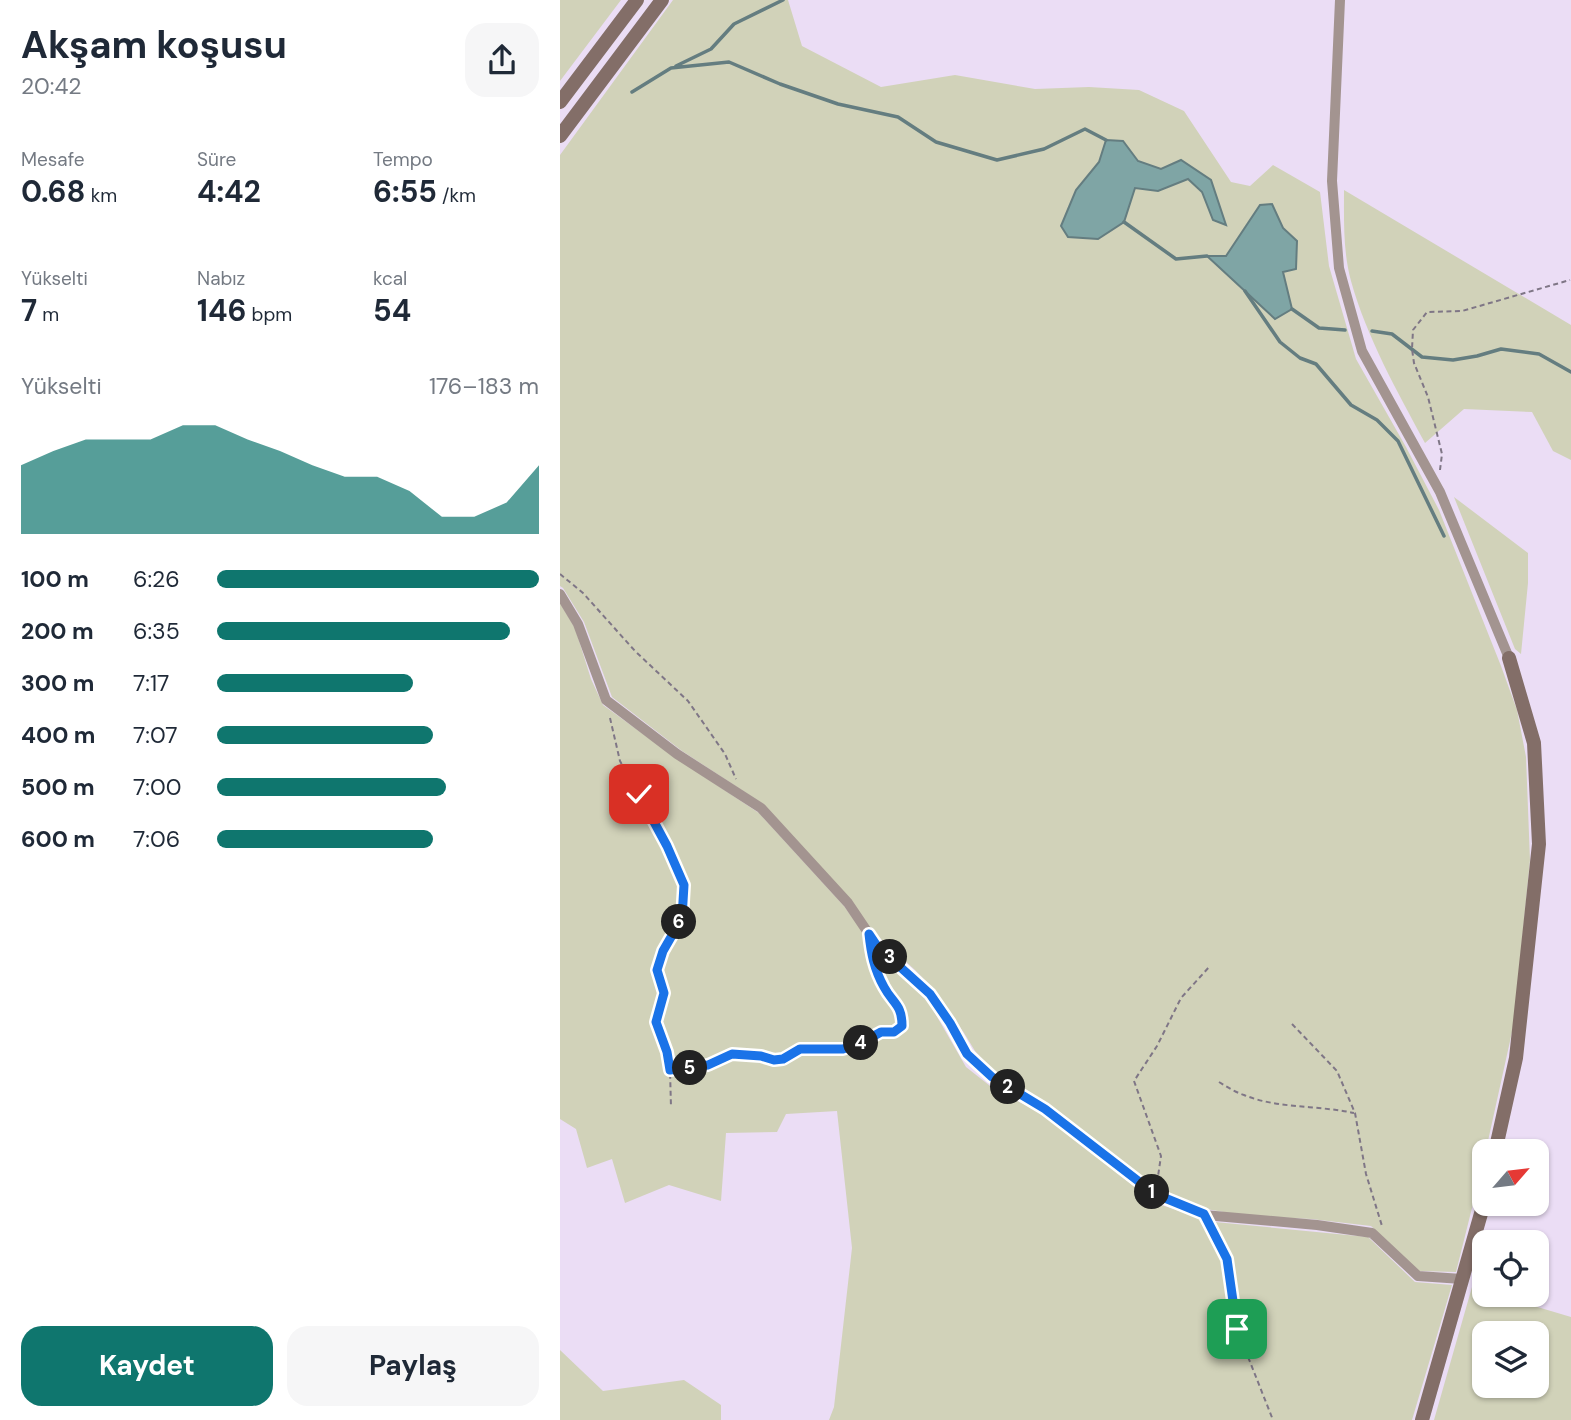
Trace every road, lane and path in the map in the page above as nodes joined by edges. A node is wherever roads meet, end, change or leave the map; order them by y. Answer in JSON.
{"nodes":[{"id":1,"x":637,"y":0,"type":"edge"},
{"id":2,"x":662,"y":0,"type":"edge"},
{"id":3,"x":1340,"y":0,"type":"edge"},
{"id":4,"x":560,"y":102,"type":"edge"},
{"id":5,"x":560,"y":136,"type":"edge"},
{"id":6,"x":1570,"y":280,"type":"edge"},
{"id":7,"x":1438,"y":488,"type":"junction"},
{"id":8,"x":560,"y":574,"type":"edge"},
{"id":9,"x":560,"y":594,"type":"edge"},
{"id":10,"x":1509,"y":658,"type":"joint"},
{"id":11,"x":606,"y":700,"type":"junction"},
{"id":12,"x":745,"y":797,"type":"junction"},
{"id":13,"x":871,"y":957,"type":"dead end"},
{"id":14,"x":1210,"y":966,"type":"dead end"},
{"id":15,"x":1292,"y":1024,"type":"dead end"},
{"id":16,"x":670,"y":1070,"type":"junction"},
{"id":17,"x":1219,"y":1083,"type":"dead end"},
{"id":18,"x":671,"y":1107,"type":"dead end"},
{"id":19,"x":1355,"y":1113,"type":"junction"},
{"id":20,"x":1498,"y":1139,"type":"edge"},
{"id":21,"x":1155,"y":1194,"type":"junction"},
{"id":22,"x":1204,"y":1214,"type":"junction"},
{"id":23,"x":1480,"y":1216,"type":"edge"},
{"id":24,"x":1382,"y":1225,"type":"dead end"},
{"id":25,"x":1462,"y":1279,"type":"junction"},
{"id":26,"x":1273,"y":1420,"type":"edge"},
{"id":27,"x":1422,"y":1420,"type":"edge"}],
"edges":[{"from":1,"to":4,"type":"street"},
{"from":2,"to":5,"type":"street"},
{"from":3,"to":7,"type":"street"},
{"from":6,"to":7,"type":"path"},
{"from":7,"to":10,"type":"street"},
{"from":8,"to":12,"type":"path"},
{"from":9,"to":11,"type":"street"},
{"from":10,"to":20,"type":"street"},
{"from":11,"to":12,"type":"street"},
{"from":11,"to":16,"type":"path"},
{"from":12,"to":21,"type":"street"},
{"from":13,"to":16,"type":"path"},
{"from":14,"to":21,"type":"path"},
{"from":15,"to":19,"type":"path"},
{"from":16,"to":18,"type":"path"},
{"from":17,"to":19,"type":"path"},
{"from":19,"to":24,"type":"path"},
{"from":21,"to":22,"type":"street"},
{"from":22,"to":25,"type":"street"},
{"from":22,"to":26,"type":"path"},
{"from":23,"to":25,"type":"street"},
{"from":25,"to":27,"type":"street"}]}
